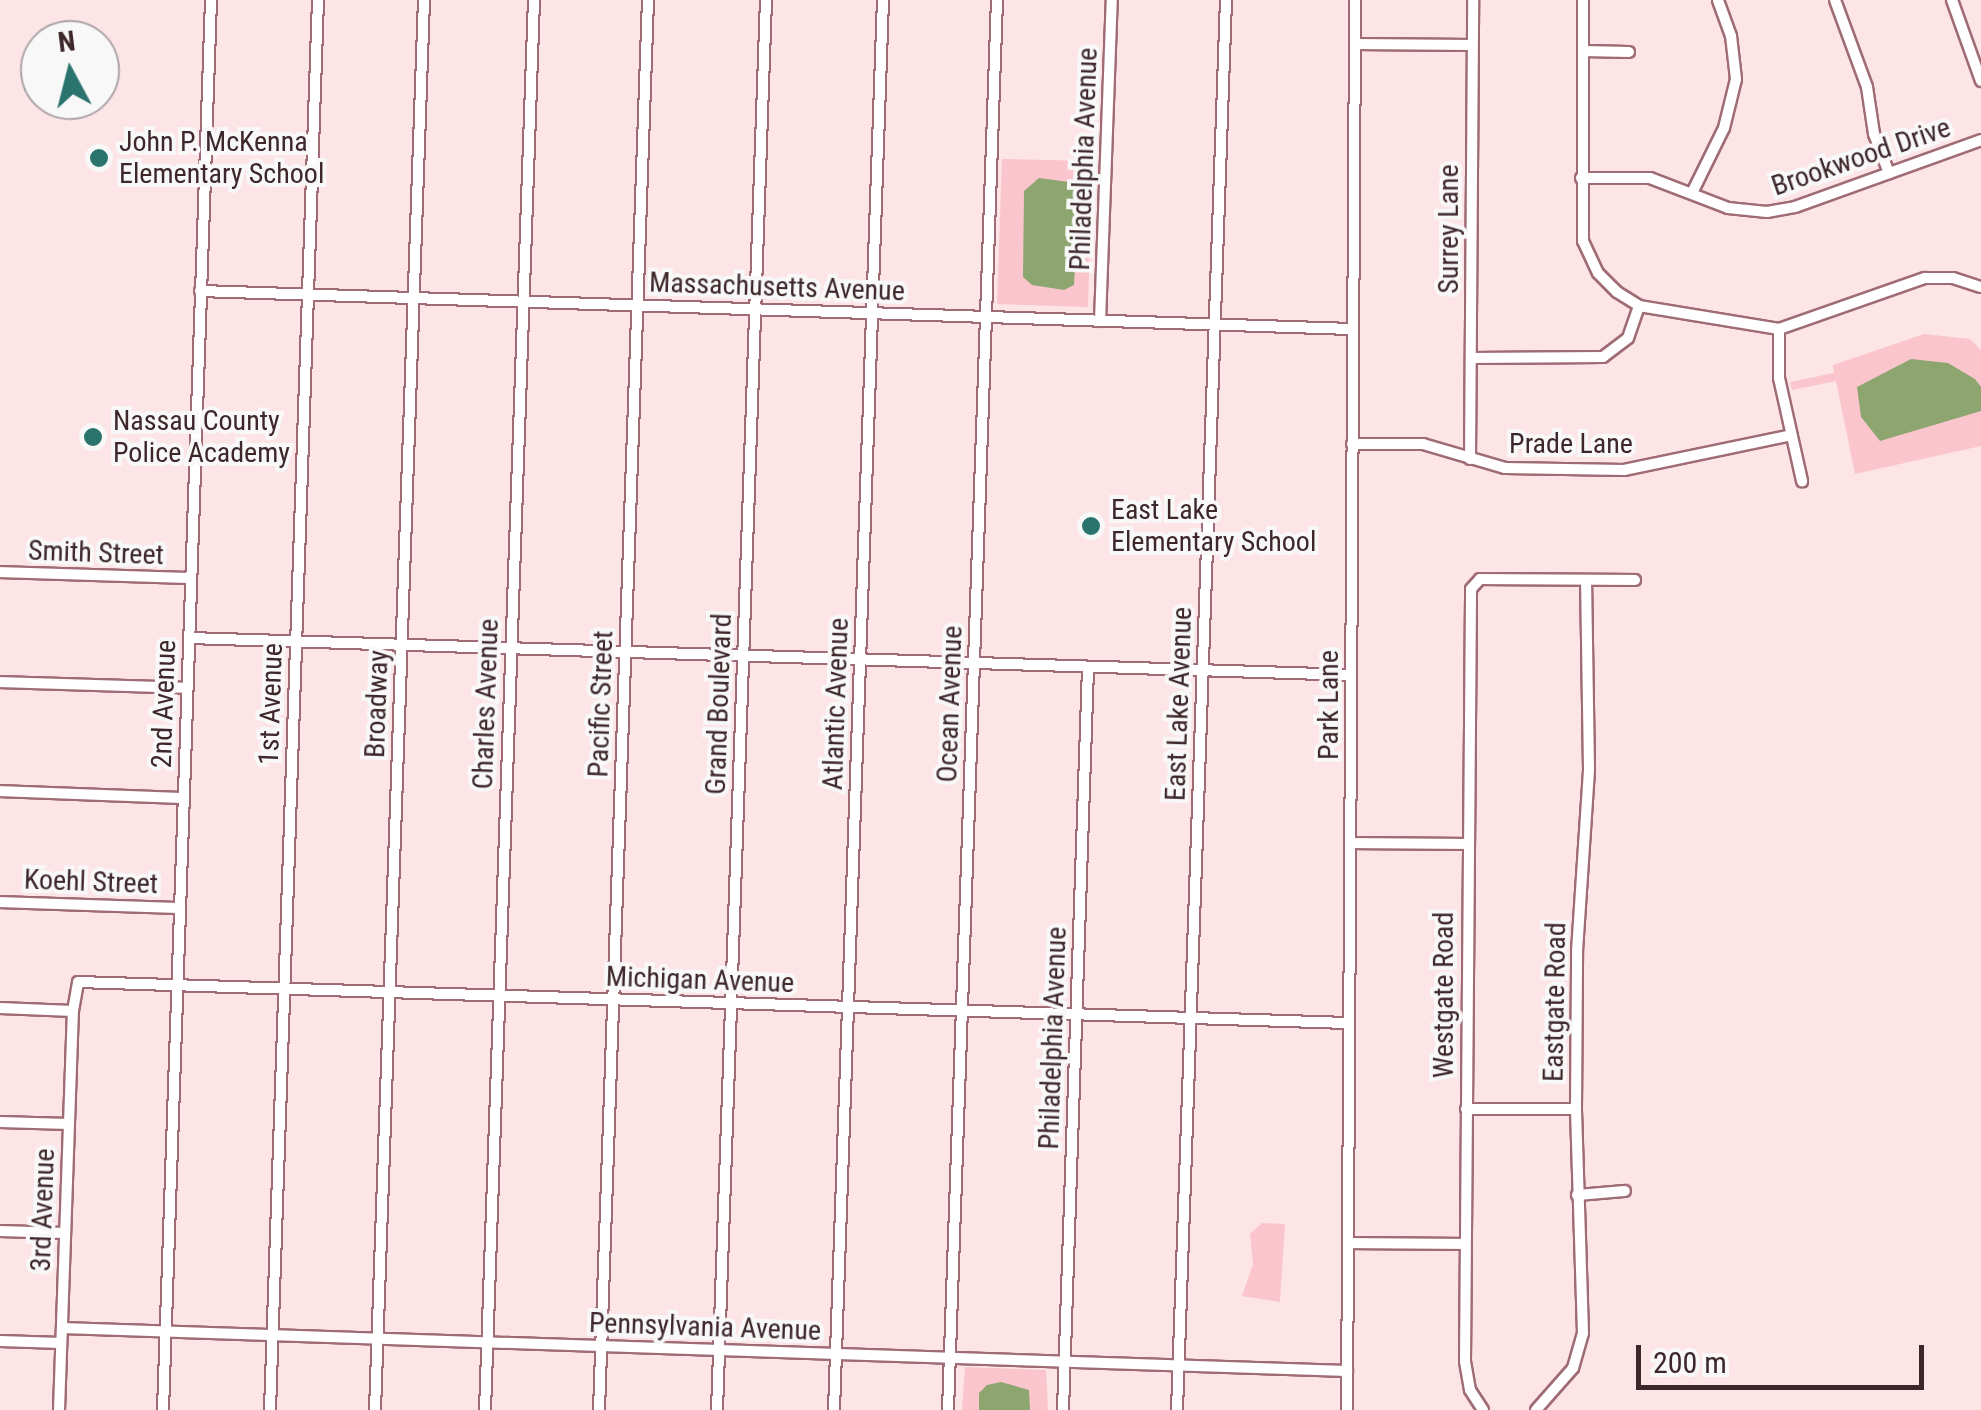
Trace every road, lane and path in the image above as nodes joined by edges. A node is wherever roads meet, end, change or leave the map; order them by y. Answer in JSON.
{"nodes":[{"id":1,"x":210,"y":0,"type":"edge"},
{"id":2,"x":318,"y":0,"type":"edge"},
{"id":3,"x":424,"y":0,"type":"edge"},
{"id":4,"x":534,"y":0,"type":"edge"},
{"id":5,"x":648,"y":0,"type":"edge"},
{"id":6,"x":766,"y":0,"type":"edge"},
{"id":7,"x":883,"y":0,"type":"edge"},
{"id":8,"x":997,"y":0,"type":"edge"},
{"id":9,"x":1112,"y":0,"type":"edge"},
{"id":10,"x":1226,"y":0,"type":"edge"},
{"id":11,"x":1355,"y":0,"type":"edge"},
{"id":12,"x":1472,"y":0,"type":"edge"},
{"id":13,"x":1583,"y":0,"type":"edge"},
{"id":14,"x":1718,"y":0,"type":"edge"},
{"id":15,"x":1835,"y":0,"type":"edge"},
{"id":16,"x":1952,"y":0,"type":"edge"},
{"id":17,"x":1355,"y":44,"type":"junction"},
{"id":18,"x":1472,"y":45,"type":"junction"},
{"id":19,"x":1582,"y":52,"type":"junction"},
{"id":20,"x":1628,"y":52,"type":"dead end"},
{"id":21,"x":1981,"y":81,"type":"edge"},
{"id":22,"x":1981,"y":140,"type":"edge"},
{"id":23,"x":1889,"y":173,"type":"junction"},
{"id":24,"x":1581,"y":178,"type":"junction"},
{"id":25,"x":1692,"y":193,"type":"junction"},
{"id":26,"x":1981,"y":287,"type":"edge"},
{"id":27,"x":200,"y":291,"type":"junction"},
{"id":28,"x":308,"y":295,"type":"junction"},
{"id":29,"x":413,"y":298,"type":"junction"},
{"id":30,"x":523,"y":302,"type":"junction"},
{"id":31,"x":637,"y":306,"type":"junction"},
{"id":32,"x":1640,"y":306,"type":"junction"},
{"id":33,"x":756,"y":309,"type":"junction"},
{"id":34,"x":872,"y":313,"type":"junction"},
{"id":35,"x":986,"y":317,"type":"junction"},
{"id":36,"x":1100,"y":320,"type":"junction"},
{"id":37,"x":1214,"y":324,"type":"junction"},
{"id":38,"x":1353,"y":329,"type":"junction"},
{"id":39,"x":1778,"y":329,"type":"junction"},
{"id":40,"x":1471,"y":358,"type":"junction"},
{"id":41,"x":1791,"y":435,"type":"junction"},
{"id":42,"x":1352,"y":444,"type":"junction"},
{"id":43,"x":1470,"y":459,"type":"junction"},
{"id":44,"x":1802,"y":481,"type":"dead end"},
{"id":45,"x":0,"y":572,"type":"edge"},
{"id":46,"x":190,"y":578,"type":"junction"},
{"id":47,"x":1586,"y":580,"type":"junction"},
{"id":48,"x":1635,"y":580,"type":"dead end"},
{"id":49,"x":189,"y":638,"type":"junction"},
{"id":50,"x":296,"y":641,"type":"junction"},
{"id":51,"x":401,"y":644,"type":"junction"},
{"id":52,"x":511,"y":648,"type":"junction"},
{"id":53,"x":626,"y":652,"type":"junction"},
{"id":54,"x":743,"y":656,"type":"junction"},
{"id":55,"x":860,"y":660,"type":"junction"},
{"id":56,"x":974,"y":664,"type":"junction"},
{"id":57,"x":1088,"y":668,"type":"junction"},
{"id":58,"x":1202,"y":672,"type":"junction"},
{"id":59,"x":1351,"y":675,"type":"junction"},
{"id":60,"x":0,"y":682,"type":"edge"},
{"id":61,"x":187,"y":688,"type":"junction"},
{"id":62,"x":0,"y":792,"type":"edge"},
{"id":63,"x":183,"y":798,"type":"junction"},
{"id":64,"x":1350,"y":844,"type":"junction"},
{"id":65,"x":1468,"y":844,"type":"junction"},
{"id":66,"x":0,"y":902,"type":"edge"},
{"id":67,"x":180,"y":908,"type":"junction"},
{"id":68,"x":177,"y":985,"type":"junction"},
{"id":69,"x":284,"y":988,"type":"junction"},
{"id":70,"x":390,"y":991,"type":"junction"},
{"id":71,"x":499,"y":995,"type":"junction"},
{"id":72,"x":614,"y":999,"type":"junction"},
{"id":73,"x":731,"y":1003,"type":"junction"},
{"id":74,"x":848,"y":1007,"type":"junction"},
{"id":75,"x":0,"y":1008,"type":"edge"},
{"id":76,"x":73,"y":1011,"type":"junction"},
{"id":77,"x":962,"y":1011,"type":"junction"},
{"id":78,"x":1076,"y":1015,"type":"junction"},
{"id":79,"x":1190,"y":1019,"type":"junction"},
{"id":80,"x":1349,"y":1023,"type":"junction"},
{"id":81,"x":1466,"y":1108,"type":"junction"},
{"id":82,"x":1576,"y":1109,"type":"junction"},
{"id":83,"x":0,"y":1122,"type":"edge"},
{"id":84,"x":69,"y":1124,"type":"junction"},
{"id":85,"x":1625,"y":1192,"type":"dead end"},
{"id":86,"x":1577,"y":1195,"type":"junction"},
{"id":87,"x":0,"y":1231,"type":"edge"},
{"id":88,"x":65,"y":1233,"type":"junction"},
{"id":89,"x":1348,"y":1243,"type":"junction"},
{"id":90,"x":1465,"y":1244,"type":"junction"},
{"id":91,"x":62,"y":1328,"type":"junction"},
{"id":92,"x":166,"y":1332,"type":"junction"},
{"id":93,"x":272,"y":1335,"type":"junction"},
{"id":94,"x":378,"y":1338,"type":"junction"},
{"id":95,"x":0,"y":1340,"type":"edge"},
{"id":96,"x":61,"y":1342,"type":"junction"},
{"id":97,"x":487,"y":1342,"type":"junction"},
{"id":98,"x":602,"y":1345,"type":"junction"},
{"id":99,"x":719,"y":1350,"type":"junction"},
{"id":100,"x":836,"y":1354,"type":"junction"},
{"id":101,"x":950,"y":1358,"type":"junction"},
{"id":102,"x":1064,"y":1362,"type":"junction"},
{"id":103,"x":1178,"y":1366,"type":"junction"},
{"id":104,"x":1347,"y":1371,"type":"junction"},
{"id":105,"x":59,"y":1410,"type":"edge"},
{"id":106,"x":163,"y":1410,"type":"edge"},
{"id":107,"x":270,"y":1410,"type":"edge"},
{"id":108,"x":375,"y":1410,"type":"edge"},
{"id":109,"x":485,"y":1410,"type":"edge"},
{"id":110,"x":599,"y":1410,"type":"edge"},
{"id":111,"x":717,"y":1410,"type":"edge"},
{"id":112,"x":834,"y":1410,"type":"edge"},
{"id":113,"x":948,"y":1410,"type":"edge"},
{"id":114,"x":1063,"y":1410,"type":"edge"},
{"id":115,"x":1177,"y":1410,"type":"edge"},
{"id":116,"x":1347,"y":1410,"type":"edge"},
{"id":117,"x":1483,"y":1410,"type":"edge"},
{"id":118,"x":1536,"y":1410,"type":"edge"}],
"edges":[{"from":1,"to":27,"type":"street","name":"2nd Avenue"},
{"from":2,"to":28,"type":"street","name":"1st Avenue"},
{"from":3,"to":29,"type":"street","name":"Broadway"},
{"from":4,"to":30,"type":"street","name":"Charles Avenue"},
{"from":5,"to":31,"type":"street","name":"Pacific Street"},
{"from":6,"to":33,"type":"street","name":"Grand Boulevard"},
{"from":7,"to":34,"type":"street","name":"Atlantic Avenue"},
{"from":8,"to":35,"type":"street","name":"Ocean Avenue"},
{"from":9,"to":36,"type":"street","name":"Philadelphia Avenue"},
{"from":10,"to":37,"type":"street","name":"East Lake Avenue"},
{"from":11,"to":17,"type":"street","name":"Park Lane"},
{"from":12,"to":18,"type":"street","name":"Surrey Lane"},
{"from":13,"to":19,"type":"street"},
{"from":14,"to":25,"type":"street"},
{"from":15,"to":23,"type":"street"},
{"from":16,"to":21,"type":"street"},
{"from":17,"to":18,"type":"street"},
{"from":17,"to":38,"type":"street","name":"Park Lane"},
{"from":18,"to":40,"type":"street","name":"Surrey Lane"},
{"from":19,"to":20,"type":"street"},
{"from":19,"to":24,"type":"street"},
{"from":22,"to":23,"type":"street","name":"Brookwood Drive"},
{"from":23,"to":25,"type":"street","name":"Brookwood Drive"},
{"from":24,"to":25,"type":"street","name":"Brookwood Drive"},
{"from":24,"to":32,"type":"street"},
{"from":26,"to":39,"type":"street"},
{"from":27,"to":28,"type":"street","name":"Massachusetts Avenue"},
{"from":27,"to":46,"type":"street","name":"2nd Avenue"},
{"from":28,"to":29,"type":"street","name":"Massachusetts Avenue"},
{"from":28,"to":50,"type":"street","name":"1st Avenue"},
{"from":29,"to":30,"type":"street","name":"Massachusetts Avenue"},
{"from":29,"to":51,"type":"street","name":"Broadway"},
{"from":30,"to":31,"type":"street","name":"Massachusetts Avenue"},
{"from":30,"to":52,"type":"street","name":"Charles Avenue"},
{"from":31,"to":33,"type":"street","name":"Massachusetts Avenue"},
{"from":31,"to":53,"type":"street","name":"Pacific Street"},
{"from":32,"to":39,"type":"street"},
{"from":32,"to":40,"type":"street"},
{"from":33,"to":34,"type":"street","name":"Massachusetts Avenue"},
{"from":33,"to":54,"type":"street","name":"Grand Boulevard"},
{"from":34,"to":35,"type":"street","name":"Massachusetts Avenue"},
{"from":34,"to":55,"type":"street","name":"Atlantic Avenue"},
{"from":35,"to":36,"type":"street","name":"Massachusetts Avenue"},
{"from":35,"to":56,"type":"street","name":"Ocean Avenue"},
{"from":36,"to":37,"type":"street","name":"Massachusetts Avenue"},
{"from":37,"to":38,"type":"street","name":"Massachusetts Avenue"},
{"from":37,"to":58,"type":"street","name":"East Lake Avenue"},
{"from":38,"to":42,"type":"street","name":"Park Lane"},
{"from":39,"to":41,"type":"street"},
{"from":40,"to":43,"type":"street","name":"Surrey Lane"},
{"from":41,"to":43,"type":"street","name":"Prade Lane"},
{"from":41,"to":44,"type":"street"},
{"from":42,"to":43,"type":"street","name":"Prade Lane"},
{"from":42,"to":59,"type":"street","name":"Park Lane"},
{"from":45,"to":46,"type":"street","name":"Smith Street"},
{"from":46,"to":49,"type":"street","name":"2nd Avenue"},
{"from":47,"to":48,"type":"street"},
{"from":47,"to":65,"type":"street","name":"Westgate Road"},
{"from":47,"to":82,"type":"street","name":"Eastgate Road"},
{"from":49,"to":50,"type":"street"},
{"from":49,"to":61,"type":"street","name":"2nd Avenue"},
{"from":50,"to":51,"type":"street"},
{"from":50,"to":69,"type":"street","name":"1st Avenue"},
{"from":51,"to":52,"type":"street"},
{"from":51,"to":70,"type":"street","name":"Broadway"},
{"from":52,"to":53,"type":"street"},
{"from":52,"to":71,"type":"street","name":"Charles Avenue"},
{"from":53,"to":54,"type":"street"},
{"from":53,"to":72,"type":"street","name":"Pacific Street"},
{"from":54,"to":55,"type":"street"},
{"from":54,"to":73,"type":"street","name":"Grand Boulevard"},
{"from":55,"to":56,"type":"street"},
{"from":55,"to":74,"type":"street","name":"Atlantic Avenue"},
{"from":56,"to":57,"type":"street"},
{"from":56,"to":77,"type":"street","name":"Ocean Avenue"},
{"from":57,"to":58,"type":"street"},
{"from":57,"to":78,"type":"street","name":"Philadelphia Avenue"},
{"from":58,"to":59,"type":"street"},
{"from":58,"to":79,"type":"street","name":"East Lake Avenue"},
{"from":59,"to":64,"type":"street","name":"Park Lane"},
{"from":60,"to":61,"type":"street"},
{"from":61,"to":63,"type":"street","name":"2nd Avenue"},
{"from":62,"to":63,"type":"street"},
{"from":63,"to":67,"type":"street","name":"2nd Avenue"},
{"from":64,"to":65,"type":"street"},
{"from":64,"to":80,"type":"street","name":"Park Lane"},
{"from":65,"to":81,"type":"street","name":"Westgate Road"},
{"from":66,"to":67,"type":"street","name":"Koehl Street"},
{"from":67,"to":68,"type":"street","name":"2nd Avenue"},
{"from":68,"to":69,"type":"street","name":"Michigan Avenue"},
{"from":68,"to":76,"type":"street","name":"Michigan Avenue"},
{"from":68,"to":92,"type":"street","name":"2nd Avenue"},
{"from":69,"to":70,"type":"street","name":"Michigan Avenue"},
{"from":69,"to":93,"type":"street","name":"1st Avenue"},
{"from":70,"to":71,"type":"street","name":"Michigan Avenue"},
{"from":70,"to":94,"type":"street","name":"Broadway"},
{"from":71,"to":72,"type":"street","name":"Michigan Avenue"},
{"from":71,"to":97,"type":"street","name":"Charles Avenue"},
{"from":72,"to":73,"type":"street","name":"Michigan Avenue"},
{"from":72,"to":98,"type":"street","name":"Pacific Street"},
{"from":73,"to":74,"type":"street","name":"Michigan Avenue"},
{"from":73,"to":99,"type":"street","name":"Grand Boulevard"},
{"from":74,"to":77,"type":"street","name":"Michigan Avenue"},
{"from":74,"to":100,"type":"street","name":"Atlantic Avenue"},
{"from":75,"to":76,"type":"street"},
{"from":76,"to":84,"type":"street","name":"3rd Avenue"},
{"from":77,"to":78,"type":"street","name":"Michigan Avenue"},
{"from":77,"to":101,"type":"street","name":"Ocean Avenue"},
{"from":78,"to":79,"type":"street","name":"Michigan Avenue"},
{"from":78,"to":102,"type":"street","name":"Philadelphia Avenue"},
{"from":79,"to":80,"type":"street","name":"Michigan Avenue"},
{"from":79,"to":103,"type":"street","name":"East Lake Avenue"},
{"from":80,"to":89,"type":"street","name":"Park Lane"},
{"from":81,"to":82,"type":"street"},
{"from":81,"to":90,"type":"street","name":"Westgate Road"},
{"from":82,"to":86,"type":"street","name":"Eastgate Road"},
{"from":83,"to":84,"type":"street"},
{"from":84,"to":88,"type":"street","name":"3rd Avenue"},
{"from":85,"to":86,"type":"street"},
{"from":86,"to":118,"type":"street","name":"Eastgate Road"},
{"from":87,"to":88,"type":"street"},
{"from":88,"to":91,"type":"street","name":"3rd Avenue"},
{"from":89,"to":90,"type":"street"},
{"from":89,"to":104,"type":"street","name":"Park Lane"},
{"from":90,"to":117,"type":"street","name":"Westgate Road"},
{"from":91,"to":92,"type":"street","name":"Pennsylvania Avenue"},
{"from":91,"to":96,"type":"street","name":"3rd Avenue"},
{"from":92,"to":93,"type":"street","name":"Pennsylvania Avenue"},
{"from":92,"to":106,"type":"street","name":"2nd Avenue"},
{"from":93,"to":94,"type":"street","name":"Pennsylvania Avenue"},
{"from":93,"to":107,"type":"street","name":"1st Avenue"},
{"from":94,"to":97,"type":"street","name":"Pennsylvania Avenue"},
{"from":94,"to":108,"type":"street","name":"Broadway"},
{"from":95,"to":96,"type":"street"},
{"from":96,"to":105,"type":"street","name":"3rd Avenue"},
{"from":97,"to":98,"type":"street","name":"Pennsylvania Avenue"},
{"from":97,"to":109,"type":"street","name":"Charles Avenue"},
{"from":98,"to":99,"type":"street","name":"Pennsylvania Avenue"},
{"from":98,"to":110,"type":"street","name":"Pacific Street"},
{"from":99,"to":100,"type":"street","name":"Pennsylvania Avenue"},
{"from":99,"to":111,"type":"street","name":"Grand Boulevard"},
{"from":100,"to":101,"type":"street","name":"Pennsylvania Avenue"},
{"from":100,"to":112,"type":"street","name":"Atlantic Avenue"},
{"from":101,"to":102,"type":"street","name":"Pennsylvania Avenue"},
{"from":101,"to":113,"type":"street","name":"Ocean Avenue"},
{"from":102,"to":103,"type":"street","name":"Pennsylvania Avenue"},
{"from":102,"to":114,"type":"street","name":"Philadelphia Avenue"},
{"from":103,"to":104,"type":"street","name":"Pennsylvania Avenue"},
{"from":103,"to":115,"type":"street","name":"East Lake Avenue"},
{"from":104,"to":116,"type":"street","name":"Park Lane"}]}
